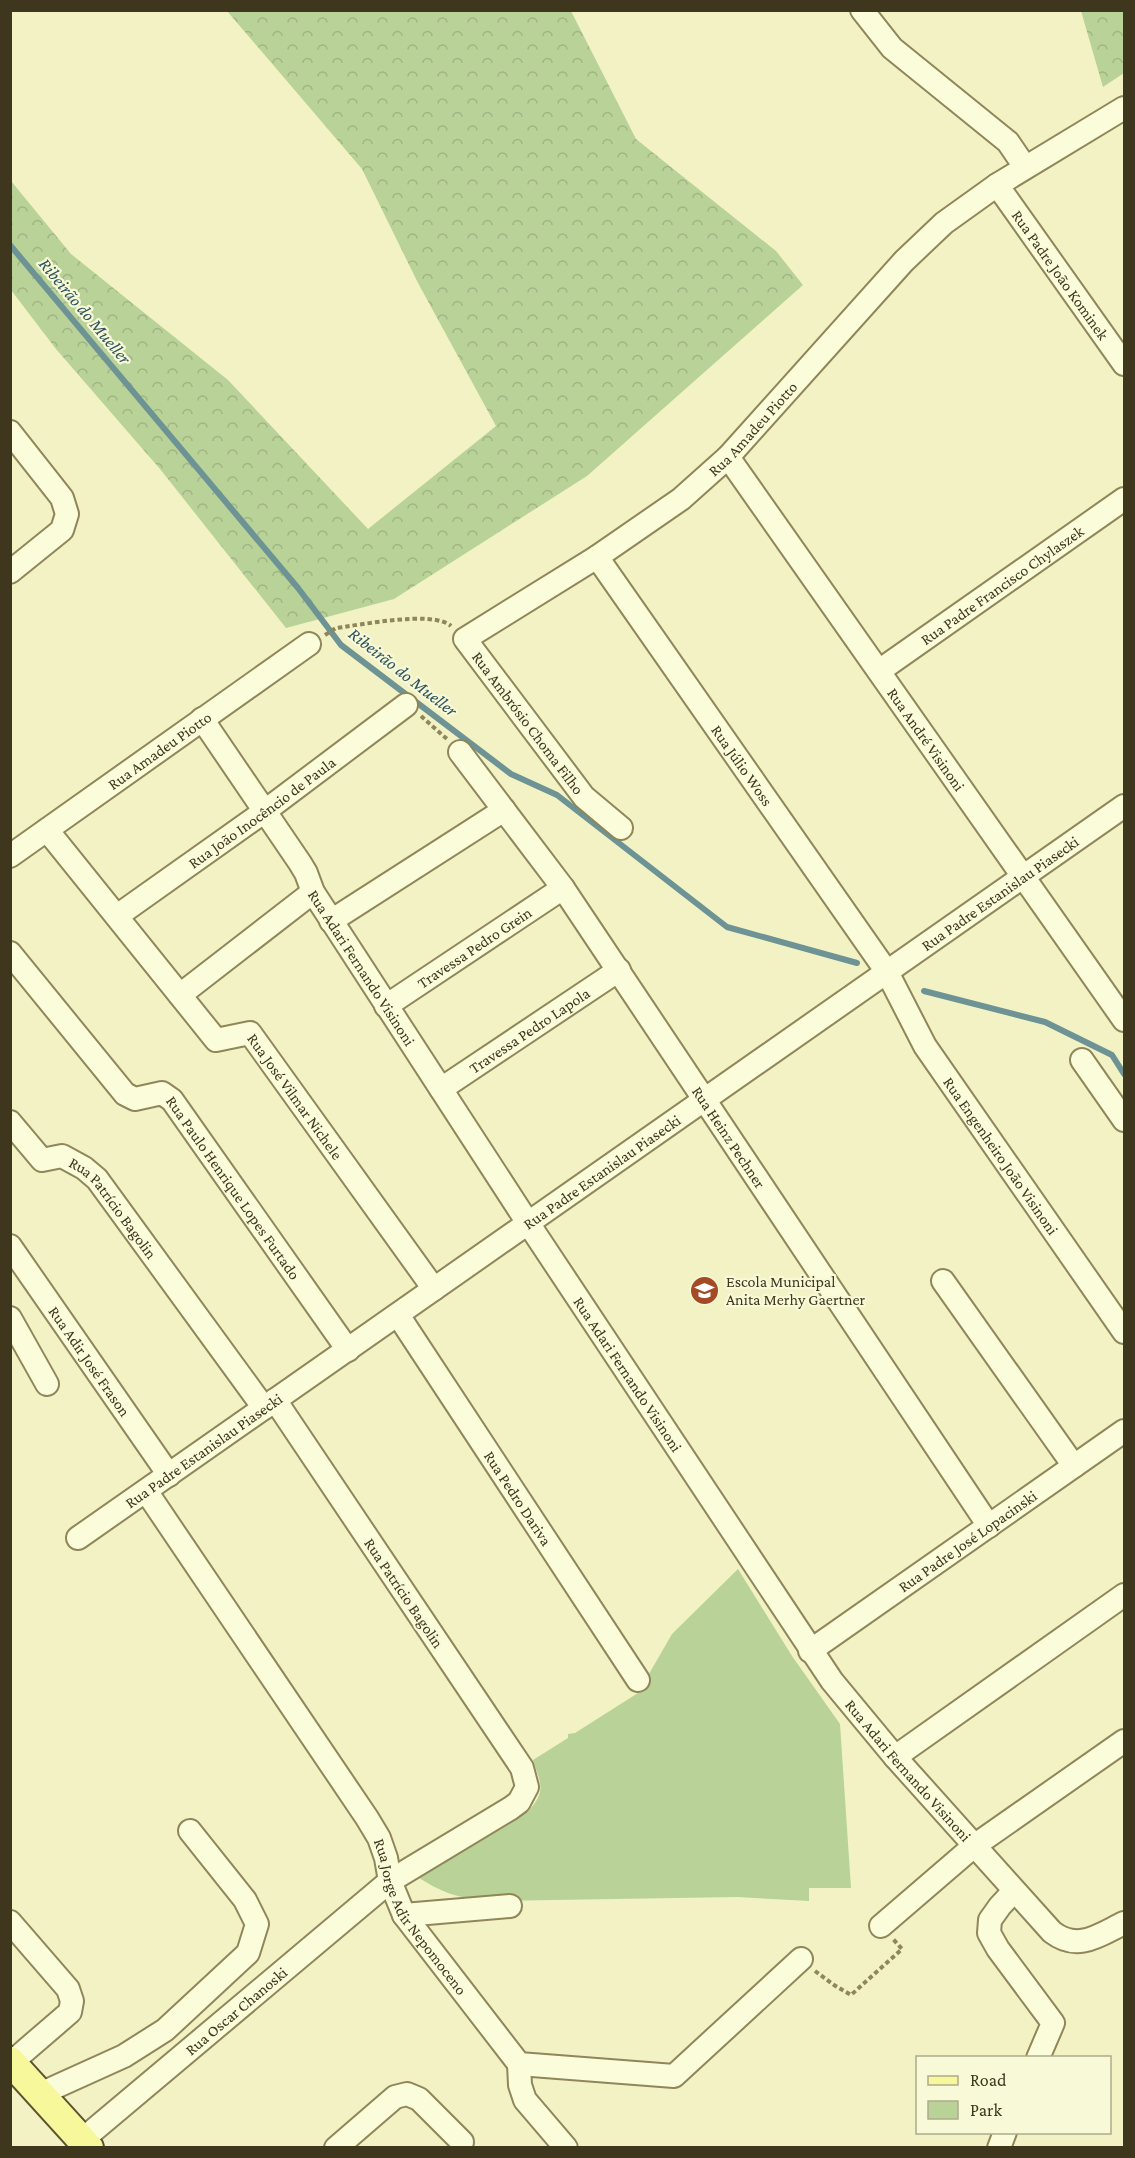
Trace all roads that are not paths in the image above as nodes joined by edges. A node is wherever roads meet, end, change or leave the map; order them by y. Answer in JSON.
{"nodes":[{"id":1,"x":862,"y":10,"type":"edge"},
{"id":2,"x":1125,"y":108,"type":"edge"},
{"id":3,"x":1025,"y":167,"type":"junction"},
{"id":4,"x":997,"y":185,"type":"junction"},
{"id":5,"x":1125,"y":364,"type":"edge"},
{"id":6,"x":10,"y":432,"type":"edge"},
{"id":7,"x":728,"y":457,"type":"junction"},
{"id":8,"x":1125,"y":499,"type":"edge"},
{"id":9,"x":597,"y":557,"type":"junction"},
{"id":10,"x":10,"y":572,"type":"edge"},
{"id":11,"x":465,"y":639,"type":"joint"},
{"id":12,"x":309,"y":644,"type":"dead end"},
{"id":13,"x":879,"y":671,"type":"junction"},
{"id":14,"x":406,"y":705,"type":"road end"},
{"id":15,"x":202,"y":719,"type":"junction"},
{"id":16,"x":460,"y":752,"type":"road end"},
{"id":17,"x":1125,"y":806,"type":"edge"},
{"id":18,"x":504,"y":810,"type":"junction"},
{"id":19,"x":265,"y":811,"type":"junction"},
{"id":20,"x":621,"y":828,"type":"dead end"},
{"id":21,"x":47,"y":830,"type":"junction"},
{"id":22,"x":10,"y":856,"type":"edge"},
{"id":23,"x":1023,"y":876,"type":"junction"},
{"id":24,"x":563,"y":888,"type":"junction"},
{"id":25,"x":313,"y":892,"type":"junction"},
{"id":26,"x":117,"y":916,"type":"junction"},
{"id":27,"x":331,"y":921,"type":"junction"},
{"id":28,"x":10,"y":953,"type":"edge"},
{"id":29,"x":619,"y":970,"type":"junction"},
{"id":30,"x":887,"y":972,"type":"junction"},
{"id":31,"x":180,"y":995,"type":"junction"},
{"id":32,"x":386,"y":1006,"type":"junction"},
{"id":33,"x":1125,"y":1020,"type":"edge"},
{"id":34,"x":1082,"y":1060,"type":"dead end"},
{"id":35,"x":441,"y":1089,"type":"junction"},
{"id":36,"x":704,"y":1100,"type":"junction"},
{"id":37,"x":1125,"y":1120,"type":"edge"},
{"id":38,"x":10,"y":1122,"type":"edge"},
{"id":39,"x":528,"y":1223,"type":"junction"},
{"id":40,"x":10,"y":1246,"type":"edge"},
{"id":41,"x":943,"y":1281,"type":"dead end"},
{"id":42,"x":434,"y":1289,"type":"junction"},
{"id":43,"x":398,"y":1315,"type":"junction"},
{"id":44,"x":10,"y":1318,"type":"edge"},
{"id":45,"x":1125,"y":1332,"type":"edge"},
{"id":46,"x":348,"y":1350,"type":"junction"},
{"id":47,"x":47,"y":1384,"type":"dead end"},
{"id":48,"x":269,"y":1404,"type":"junction"},
{"id":49,"x":1125,"y":1431,"type":"edge"},
{"id":50,"x":1074,"y":1466,"type":"junction"},
{"id":51,"x":168,"y":1475,"type":"junction"},
{"id":52,"x":146,"y":1491,"type":"junction"},
{"id":53,"x":989,"y":1526,"type":"junction"},
{"id":54,"x":78,"y":1538,"type":"dead end"},
{"id":55,"x":1125,"y":1594,"type":"edge"},
{"id":56,"x":810,"y":1650,"type":"junction"},
{"id":57,"x":638,"y":1680,"type":"dead end"},
{"id":58,"x":1125,"y":1741,"type":"edge"},
{"id":59,"x":895,"y":1757,"type":"junction"},
{"id":60,"x":190,"y":1831,"type":"dead end"},
{"id":61,"x":974,"y":1846,"type":"junction"},
{"id":62,"x":390,"y":1881,"type":"junction"},
{"id":63,"x":1014,"y":1892,"type":"junction"},
{"id":64,"x":510,"y":1906,"type":"dead end"},
{"id":65,"x":404,"y":1915,"type":"junction"},
{"id":66,"x":10,"y":1922,"type":"edge"},
{"id":67,"x":1125,"y":1923,"type":"edge"},
{"id":68,"x":881,"y":1926,"type":"dead end"},
{"id":69,"x":801,"y":1959,"type":"road end"},
{"id":70,"x":1039,"y":2056,"type":"edge"},
{"id":71,"x":11,"y":2062,"type":"edge"},
{"id":72,"x":519,"y":2064,"type":"junction"},
{"id":73,"x":40,"y":2094,"type":"junction"},
{"id":74,"x":1005,"y":2134,"type":"edge"},
{"id":75,"x":462,"y":2142,"type":"dead end"},
{"id":76,"x":86,"y":2144,"type":"edge"},
{"id":77,"x":336,"y":2148,"type":"edge"},
{"id":78,"x":566,"y":2148,"type":"edge"},
{"id":79,"x":999,"y":2148,"type":"edge"}],
"edges":[{"from":1,"to":3,"type":"street"},
{"from":2,"to":3,"type":"street","name":"Rua Amadeu Piotto"},
{"from":3,"to":4,"type":"street","name":"Rua Amadeu Piotto"},
{"from":4,"to":5,"type":"street","name":"Rua Padre João Kominek"},
{"from":4,"to":7,"type":"street","name":"Rua Amadeu Piotto"},
{"from":6,"to":10,"type":"street"},
{"from":7,"to":9,"type":"street","name":"Rua Amadeu Piotto"},
{"from":7,"to":13,"type":"street","name":"Rua André Visinoni"},
{"from":8,"to":13,"type":"street","name":"Rua Padre Francisco Chylaszek"},
{"from":9,"to":11,"type":"street","name":"Rua Amadeu Piotto"},
{"from":9,"to":30,"type":"street","name":"Rua Júlio Woss"},
{"from":11,"to":20,"type":"street","name":"Rua Ambrósio Choma Filho"},
{"from":12,"to":15,"type":"street","name":"Rua Amadeu Piotto"},
{"from":13,"to":23,"type":"street","name":"Rua André Visinoni"},
{"from":14,"to":19,"type":"street","name":"Rua João Inocêncio de Paula"},
{"from":15,"to":19,"type":"street","name":"Rua Adari Fernando Visinoni"},
{"from":15,"to":21,"type":"street","name":"Rua Amadeu Piotto"},
{"from":16,"to":18,"type":"street","name":"Rua Heinz Pechner"},
{"from":17,"to":23,"type":"street","name":"Rua Padre Estanislau Piasecki"},
{"from":18,"to":24,"type":"street","name":"Rua Heinz Pechner"},
{"from":18,"to":27,"type":"street"},
{"from":19,"to":25,"type":"street","name":"Rua Adari Fernando Visinoni"},
{"from":19,"to":26,"type":"street","name":"Rua João Inocêncio de Paula"},
{"from":21,"to":22,"type":"street","name":"Rua Amadeu Piotto"},
{"from":21,"to":26,"type":"street","name":"Rua José Vilmar Nichele"},
{"from":23,"to":30,"type":"street","name":"Rua Padre Estanislau Piasecki"},
{"from":23,"to":33,"type":"street","name":"Rua André Visinoni"},
{"from":24,"to":29,"type":"street","name":"Rua Heinz Pechner"},
{"from":24,"to":32,"type":"street","name":"Travessa Pedro Grein"},
{"from":25,"to":27,"type":"street","name":"Rua Adari Fernando Visinoni"},
{"from":25,"to":31,"type":"street"},
{"from":26,"to":31,"type":"street","name":"Rua José Vilmar Nichele"},
{"from":27,"to":32,"type":"street","name":"Rua Adari Fernando Visinoni"},
{"from":28,"to":46,"type":"street","name":"Rua Paulo Henrique Lopes Furtado"},
{"from":29,"to":35,"type":"street","name":"Travessa Pedro Lapola"},
{"from":29,"to":36,"type":"street","name":"Rua Heinz Pechner"},
{"from":30,"to":36,"type":"street","name":"Rua Padre Estanislau Piasecki"},
{"from":30,"to":45,"type":"street","name":"Rua Engenheiro João Visinoni"},
{"from":31,"to":42,"type":"street","name":"Rua José Vilmar Nichele"},
{"from":32,"to":35,"type":"street","name":"Rua Adari Fernando Visinoni"},
{"from":34,"to":37,"type":"street"},
{"from":35,"to":39,"type":"street","name":"Rua Adari Fernando Visinoni"},
{"from":36,"to":39,"type":"street","name":"Rua Padre Estanislau Piasecki"},
{"from":36,"to":53,"type":"street","name":"Rua Heinz Pechner"},
{"from":38,"to":48,"type":"street","name":"Rua Patrício Bagolin"},
{"from":39,"to":42,"type":"street","name":"Rua Padre Estanislau Piasecki"},
{"from":39,"to":56,"type":"street","name":"Rua Adari Fernando Visinoni"},
{"from":40,"to":51,"type":"street","name":"Rua Adir José Frason"},
{"from":41,"to":50,"type":"street"},
{"from":42,"to":43,"type":"street","name":"Rua Padre Estanislau Piasecki"},
{"from":43,"to":46,"type":"street","name":"Rua Padre Estanislau Piasecki"},
{"from":43,"to":57,"type":"street","name":"Rua Pedro Dariva"},
{"from":44,"to":47,"type":"street"},
{"from":46,"to":48,"type":"street","name":"Rua Padre Estanislau Piasecki"},
{"from":48,"to":51,"type":"street","name":"Rua Padre Estanislau Piasecki"},
{"from":48,"to":62,"type":"street","name":"Rua Patrício Bagolin"},
{"from":49,"to":50,"type":"street","name":"Rua Padre José Lopacinski"},
{"from":50,"to":53,"type":"street","name":"Rua Padre José Lopacinski"},
{"from":51,"to":52,"type":"street","name":"Rua Padre Estanislau Piasecki"},
{"from":52,"to":54,"type":"street","name":"Rua Padre Estanislau Piasecki"},
{"from":52,"to":62,"type":"street","name":"Rua Jorge Adir Nepomoceno"},
{"from":53,"to":56,"type":"street","name":"Rua Padre José Lopacinski"},
{"from":55,"to":59,"type":"street"},
{"from":56,"to":59,"type":"street","name":"Rua Adari Fernando Visinoni"},
{"from":58,"to":61,"type":"street"},
{"from":59,"to":61,"type":"street","name":"Rua Adari Fernando Visinoni"},
{"from":60,"to":73,"type":"street"},
{"from":61,"to":63,"type":"street","name":"Rua Adari Fernando Visinoni"},
{"from":61,"to":68,"type":"street"},
{"from":62,"to":65,"type":"street","name":"Rua Jorge Adir Nepomoceno"},
{"from":62,"to":76,"type":"street","name":"Rua Oscar Chanoski"},
{"from":63,"to":67,"type":"street","name":"Rua Adari Fernando Visinoni"},
{"from":63,"to":70,"type":"street"},
{"from":64,"to":65,"type":"street"},
{"from":65,"to":72,"type":"street","name":"Rua Jorge Adir Nepomoceno"},
{"from":66,"to":71,"type":"street"},
{"from":69,"to":72,"type":"street"},
{"from":71,"to":73,"type":"main road"},
{"from":72,"to":78,"type":"street"},
{"from":73,"to":76,"type":"main road"},
{"from":74,"to":79,"type":"street"},
{"from":75,"to":77,"type":"street"}]}
